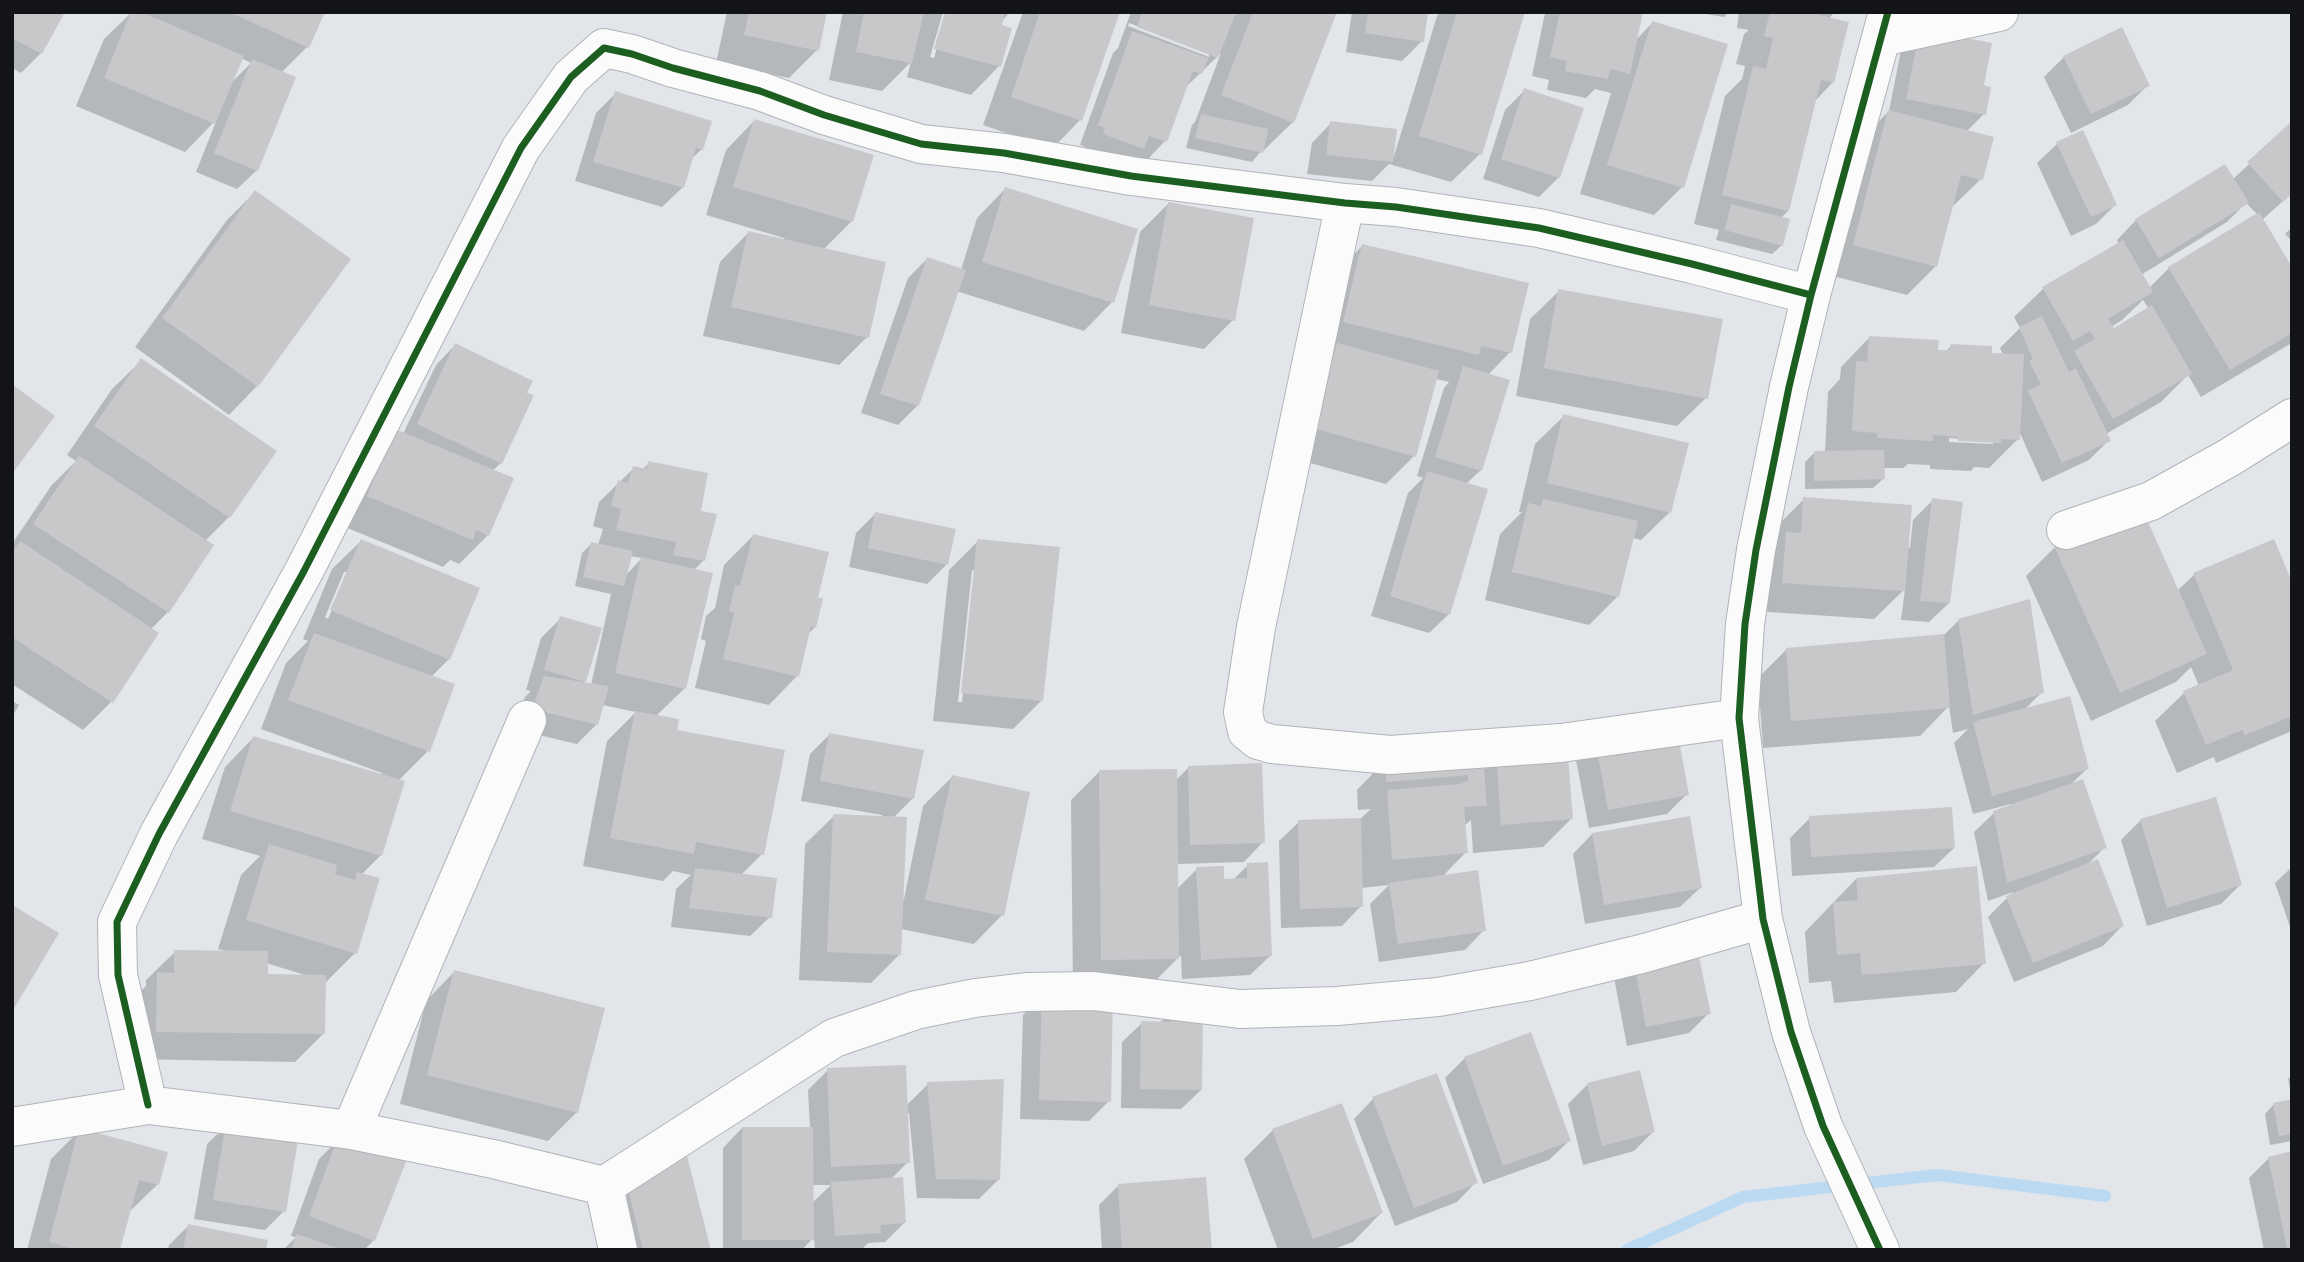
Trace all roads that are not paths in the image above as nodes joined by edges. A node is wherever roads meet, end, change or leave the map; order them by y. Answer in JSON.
{"nodes":[{"id":1,"x":1999,"y":12,"type":"edge"},
{"id":2,"x":1885,"y":25,"type":"edge"},
{"id":3,"x":1345,"y":203,"type":"junction"},
{"id":4,"x":1811,"y":295,"type":"junction"},
{"id":5,"x":2292,"y":418,"type":"edge"},
{"id":6,"x":2066,"y":530,"type":"dead end"},
{"id":7,"x":1739,"y":718,"type":"junction"},
{"id":8,"x":527,"y":720,"type":"dead end"},
{"id":9,"x":1763,"y":919,"type":"junction"},
{"id":10,"x":148,"y":1105,"type":"junction"},
{"id":11,"x":12,"y":1127,"type":"edge"},
{"id":12,"x":351,"y":1130,"type":"junction"},
{"id":13,"x":604,"y":1186,"type":"junction"},
{"id":14,"x":618,"y":1250,"type":"edge"},
{"id":15,"x":1880,"y":1250,"type":"edge"}],
"edges":[{"from":1,"to":2,"type":"street"},
{"from":2,"to":4,"type":"street"},
{"from":3,"to":4,"type":"street"},
{"from":3,"to":7,"type":"street"},
{"from":3,"to":10,"type":"street"},
{"from":4,"to":7,"type":"street"},
{"from":5,"to":6,"type":"street"},
{"from":7,"to":9,"type":"street"},
{"from":8,"to":12,"type":"street"},
{"from":9,"to":13,"type":"street"},
{"from":9,"to":15,"type":"street"},
{"from":10,"to":11,"type":"street"},
{"from":10,"to":12,"type":"street"},
{"from":12,"to":13,"type":"street"},
{"from":13,"to":14,"type":"street"}]}
